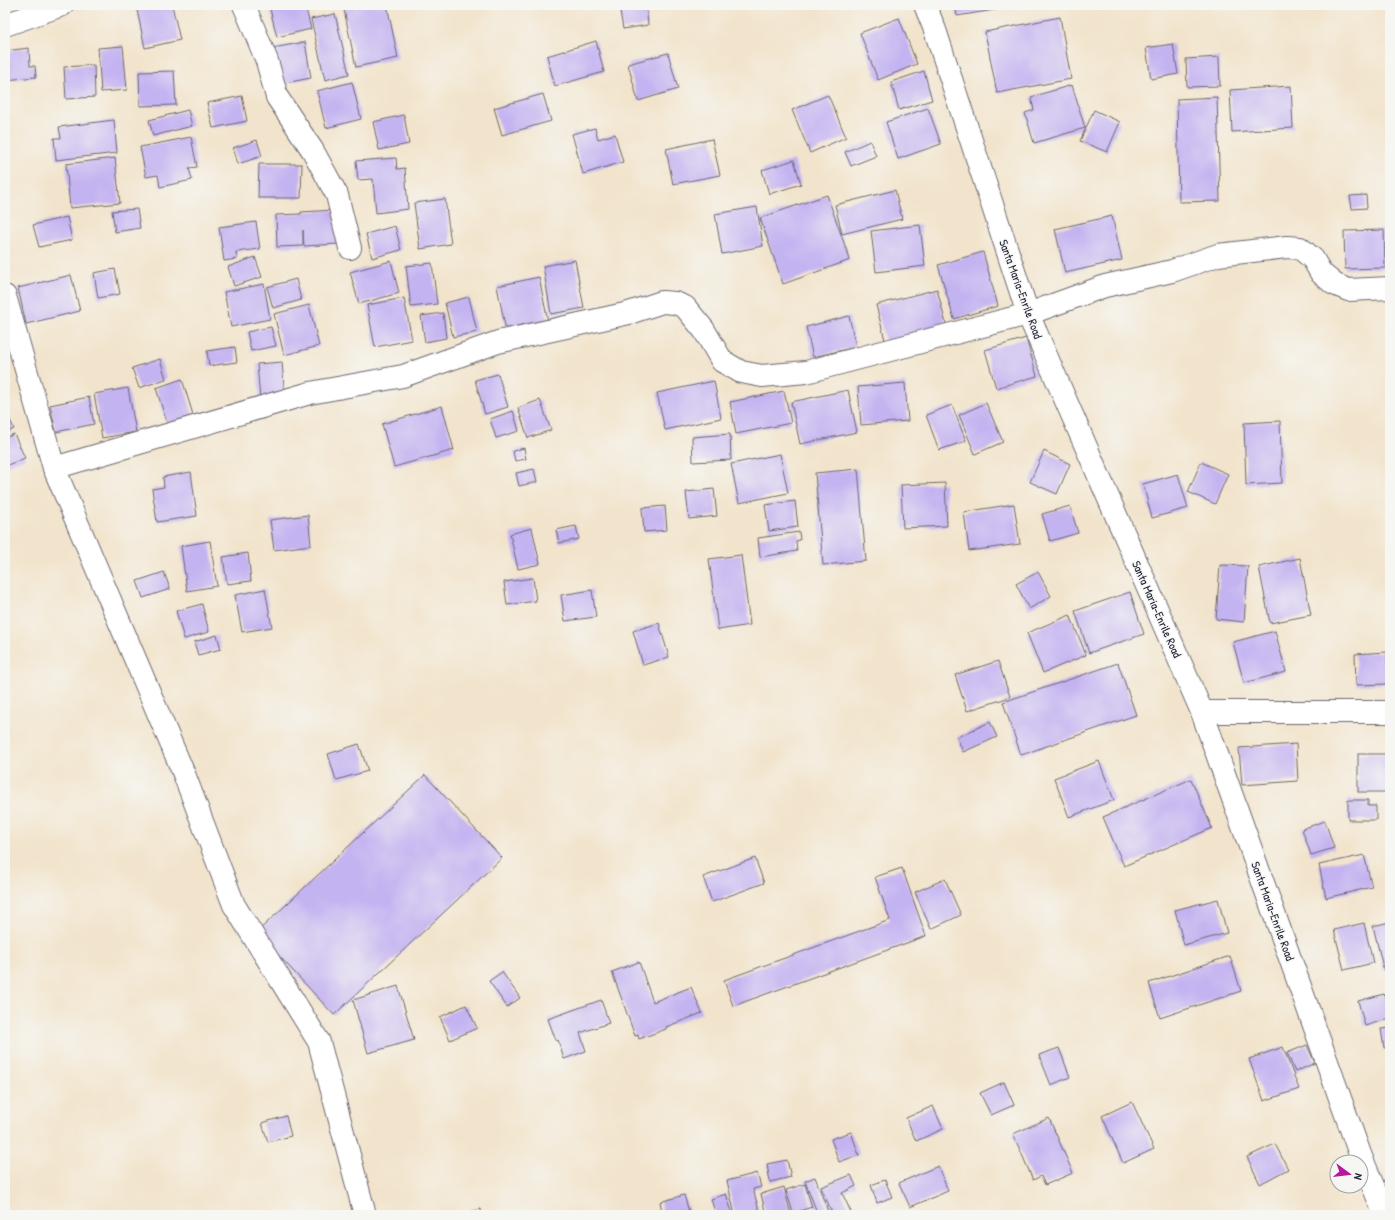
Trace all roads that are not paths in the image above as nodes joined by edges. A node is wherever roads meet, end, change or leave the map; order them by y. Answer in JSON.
{"nodes":[{"id":1,"x":62,"y":5,"type":"edge"},
{"id":2,"x":244,"y":5,"type":"edge"},
{"id":3,"x":925,"y":5,"type":"edge"},
{"id":4,"x":5,"y":25,"type":"edge"},
{"id":5,"x":350,"y":248,"type":"dead end"},
{"id":6,"x":1390,"y":288,"type":"edge"},
{"id":7,"x":5,"y":296,"type":"edge"},
{"id":8,"x":1028,"y":314,"type":"junction"},
{"id":9,"x":54,"y":468,"type":"junction"},
{"id":10,"x":1202,"y":712,"type":"junction"},
{"id":11,"x":1390,"y":712,"type":"edge"},
{"id":12,"x":366,"y":1215,"type":"edge"},
{"id":13,"x":1385,"y":1215,"type":"edge"}],
"edges":[{"from":1,"to":4,"type":"street"},
{"from":2,"to":5,"type":"street"},
{"from":3,"to":8,"type":"street","name":"Santa Maria-Enrile Road"},
{"from":6,"to":8,"type":"street"},
{"from":7,"to":9,"type":"street"},
{"from":8,"to":9,"type":"street"},
{"from":8,"to":10,"type":"street","name":"Santa Maria-Enrile Road"},
{"from":9,"to":12,"type":"street"},
{"from":10,"to":11,"type":"street"},
{"from":10,"to":13,"type":"street","name":"Santa Maria-Enrile Road"}]}
